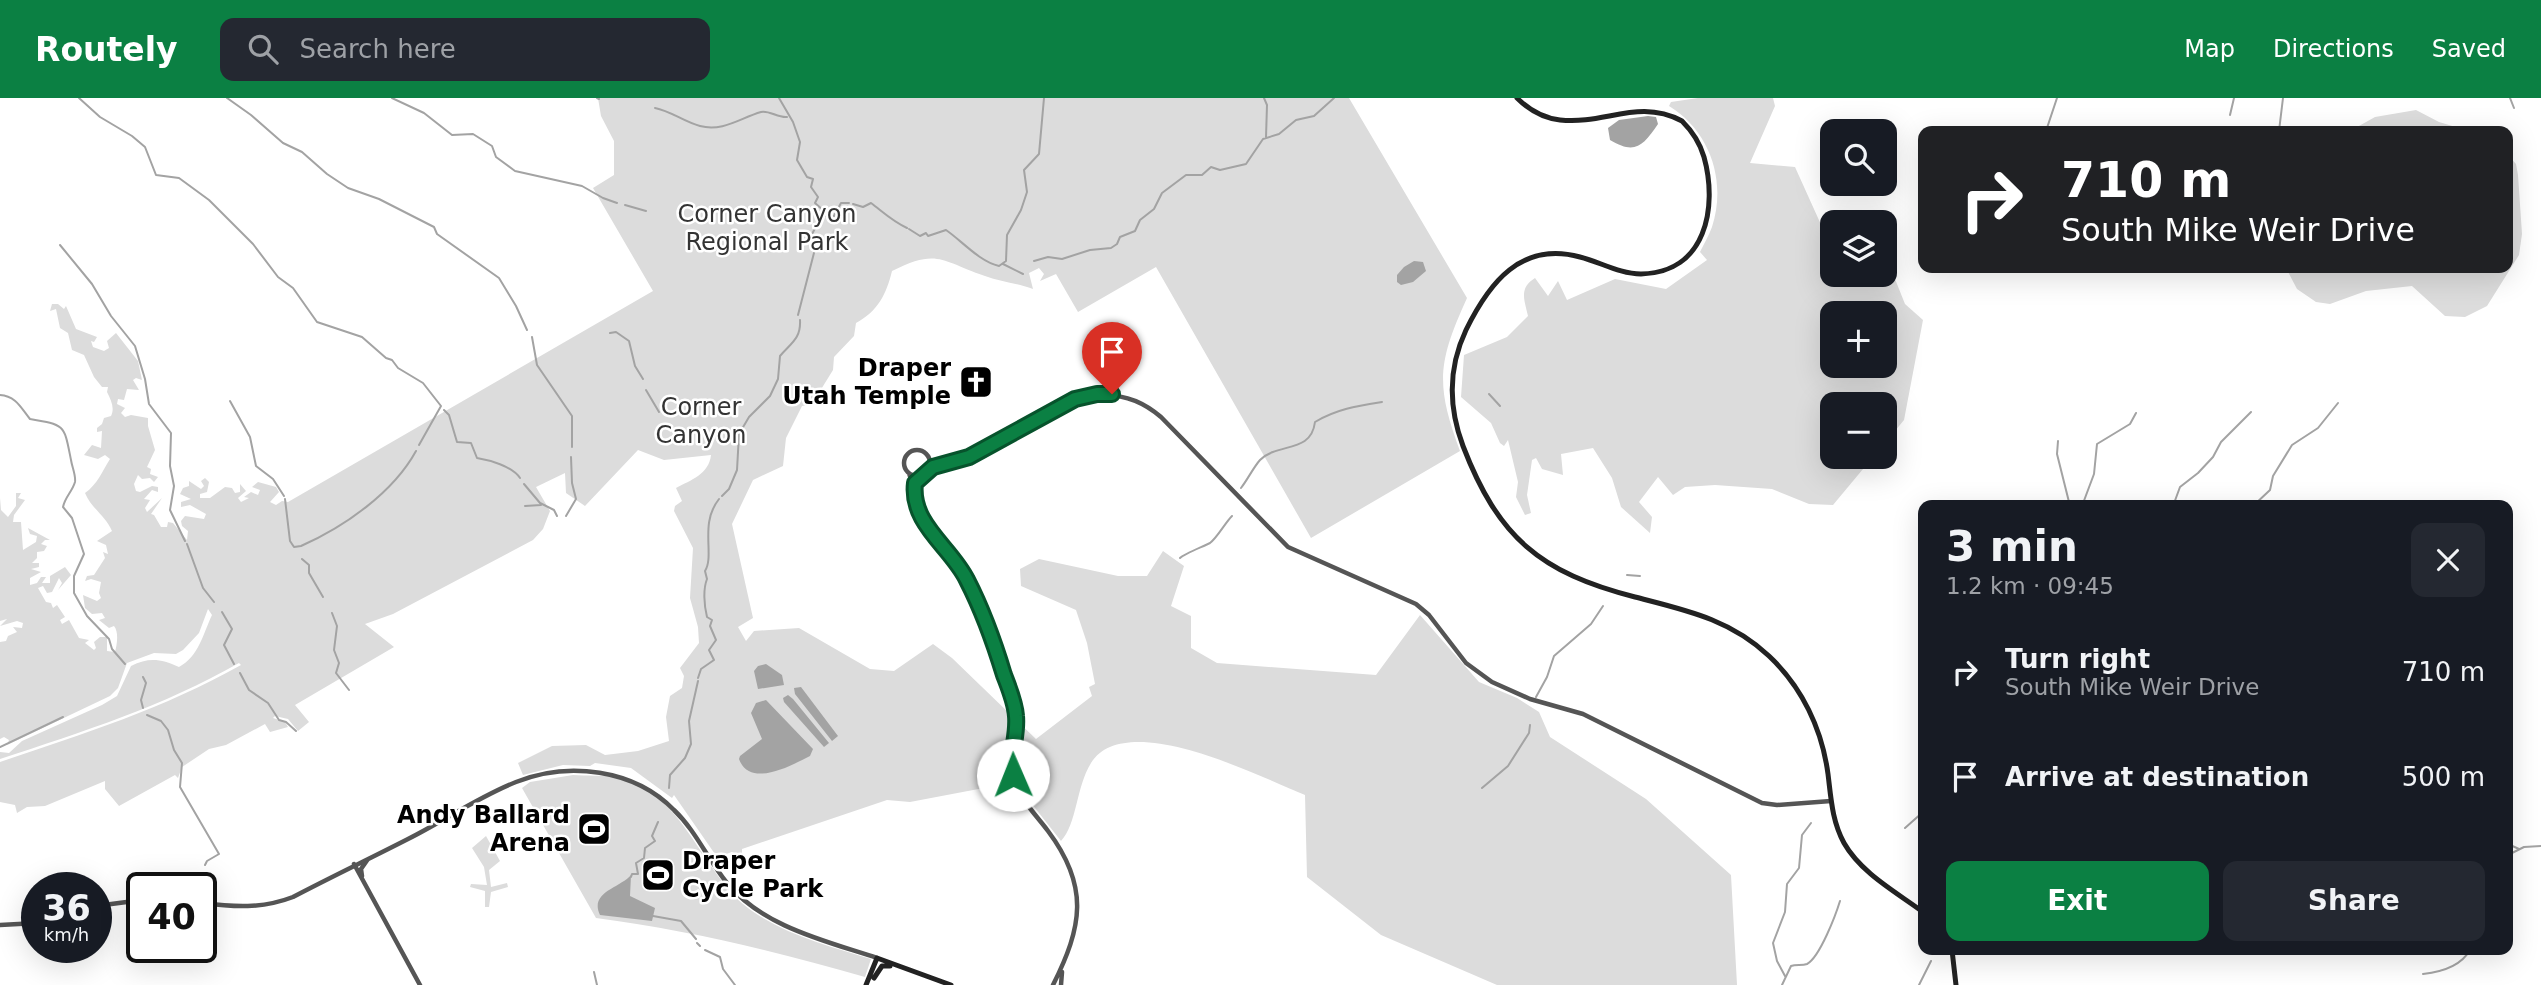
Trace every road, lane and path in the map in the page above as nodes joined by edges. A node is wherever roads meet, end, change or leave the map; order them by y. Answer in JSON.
{"nodes":[{"id":1,"x":1517,"y":98,"type":"edge"},
{"id":2,"x":929,"y":459,"type":"junction"},
{"id":3,"x":940,"y":465,"type":"junction"},
{"id":4,"x":928,"y":471,"type":"junction"},
{"id":5,"x":909,"y":473,"type":"junction"},
{"id":6,"x":920,"y":476,"type":"junction"},
{"id":7,"x":914,"y":487,"type":"junction"},
{"id":8,"x":1831,"y":801,"type":"junction"},
{"id":9,"x":369,"y":857,"type":"junction"},
{"id":10,"x":354,"y":864,"type":"junction"},
{"id":11,"x":363,"y":880,"type":"junction"},
{"id":12,"x":217,"y":905,"type":"edge"},
{"id":13,"x":1918,"y":908,"type":"edge"},
{"id":14,"x":21,"y":924,"type":"edge"},
{"id":15,"x":0,"y":926,"type":"edge"},
{"id":16,"x":1953,"y":955,"type":"edge"},
{"id":17,"x":879,"y":958,"type":"junction"},
{"id":18,"x":910,"y":970,"type":"junction"},
{"id":19,"x":1062,"y":971,"type":"junction"},
{"id":20,"x":874,"y":978,"type":"junction"},
{"id":21,"x":420,"y":985,"type":"edge"},
{"id":22,"x":866,"y":985,"type":"edge"},
{"id":23,"x":871,"y":985,"type":"edge"},
{"id":24,"x":951,"y":985,"type":"edge"},
{"id":25,"x":1053,"y":985,"type":"edge"},
{"id":26,"x":1061,"y":985,"type":"edge"},
{"id":27,"x":1956,"y":985,"type":"edge"}],
"edges":[{"from":1,"to":8,"type":"main road"},
{"from":2,"to":3,"type":"street"},
{"from":2,"to":4,"type":"street"},
{"from":2,"to":5,"type":"street"},
{"from":3,"to":4,"type":"street"},
{"from":3,"to":8,"type":"street"},
{"from":4,"to":6,"type":"street"},
{"from":5,"to":6,"type":"street"},
{"from":5,"to":7,"type":"street"},
{"from":6,"to":7,"type":"street"},
{"from":7,"to":19,"type":"street"},
{"from":8,"to":13,"type":"main road"},
{"from":9,"to":10,"type":"street"},
{"from":9,"to":11,"type":"street"},
{"from":9,"to":17,"type":"street"},
{"from":10,"to":11,"type":"street"},
{"from":10,"to":12,"type":"street"},
{"from":11,"to":21,"type":"street"},
{"from":14,"to":15,"type":"street"},
{"from":16,"to":27,"type":"main road"},
{"from":17,"to":18,"type":"main road"},
{"from":17,"to":20,"type":"main road"},
{"from":17,"to":22,"type":"main road"},
{"from":18,"to":20,"type":"main road"},
{"from":18,"to":24,"type":"main road"},
{"from":19,"to":25,"type":"street"},
{"from":19,"to":26,"type":"street"},
{"from":20,"to":23,"type":"main road"}]}
